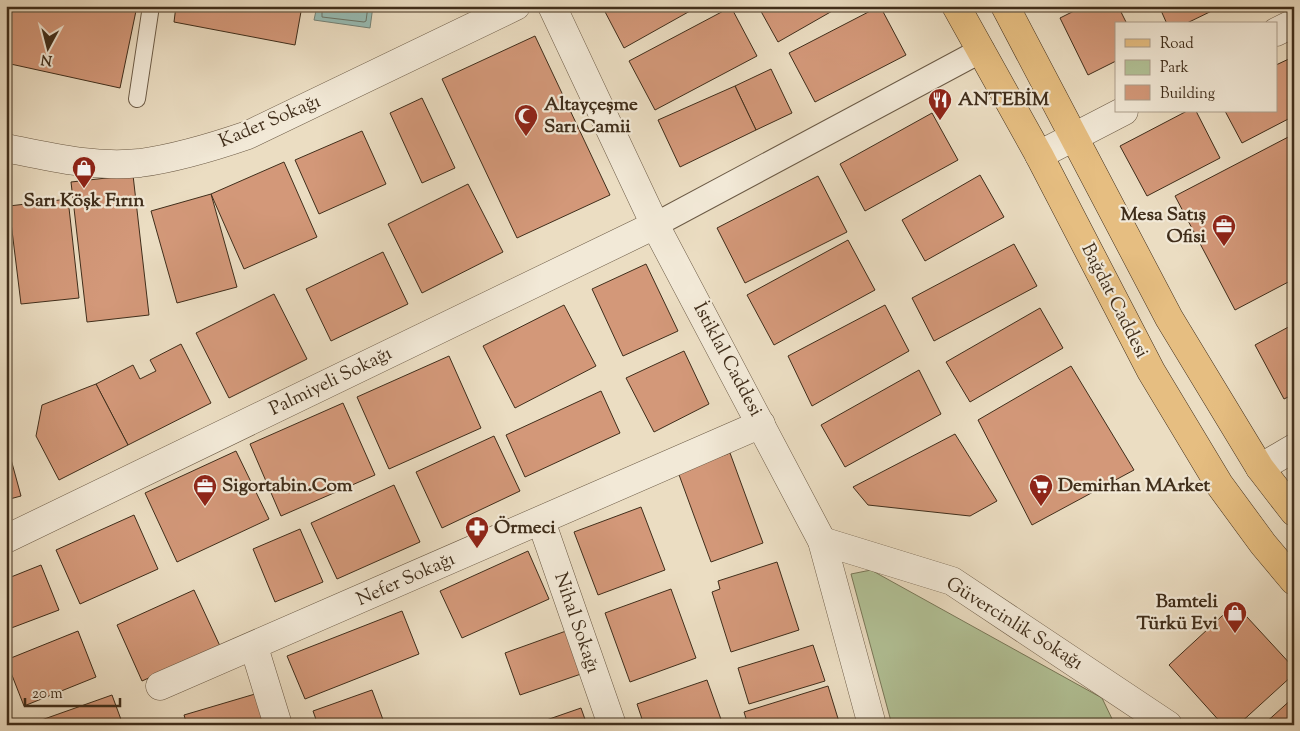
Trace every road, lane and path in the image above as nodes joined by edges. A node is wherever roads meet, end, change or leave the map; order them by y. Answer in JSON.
{"nodes":[{"id":1,"x":151,"y":6,"type":"edge"},
{"id":2,"x":516,"y":6,"type":"edge"},
{"id":3,"x":552,"y":6,"type":"edge"},
{"id":4,"x":956,"y":6,"type":"edge"},
{"id":5,"x":1005,"y":6,"type":"edge"},
{"id":6,"x":1294,"y":23,"type":"edge"},
{"id":7,"x":1278,"y":31,"type":"edge"},
{"id":8,"x":982,"y":50,"type":"junction"},
{"id":9,"x":137,"y":99,"type":"dead end"},
{"id":10,"x":1122,"y":112,"type":"edge"},
{"id":11,"x":1073,"y":138,"type":"junction"},
{"id":12,"x":6,"y":148,"type":"edge"},
{"id":13,"x":1039,"y":155,"type":"junction"},
{"id":14,"x":655,"y":225,"type":"junction"},
{"id":15,"x":761,"y":424,"type":"junction"},
{"id":16,"x":1294,"y":448,"type":"edge"},
{"id":17,"x":1260,"y":468,"type":"junction"},
{"id":18,"x":1294,"y":512,"type":"edge"},
{"id":19,"x":541,"y":521,"type":"junction"},
{"id":20,"x":6,"y":539,"type":"edge"},
{"id":21,"x":822,"y":541,"type":"junction"},
{"id":22,"x":1294,"y":581,"type":"edge"},
{"id":23,"x":254,"y":647,"type":"junction"},
{"id":24,"x":160,"y":686,"type":"dead end"},
{"id":25,"x":1165,"y":724,"type":"edge"},
{"id":26,"x":278,"y":725,"type":"edge"},
{"id":27,"x":612,"y":725,"type":"edge"},
{"id":28,"x":872,"y":725,"type":"edge"}],
"edges":[{"from":1,"to":9,"type":"lane"},
{"from":2,"to":12,"type":"street","name":"Kader Sokağı"},
{"from":3,"to":14,"type":"street","name":"İstiklal Caddesi"},
{"from":4,"to":8,"type":"main road","name":"Bağdat Caddesi"},
{"from":5,"to":11,"type":"main road","name":"Bağdat Caddesi"},
{"from":6,"to":7,"type":"street"},
{"from":8,"to":13,"type":"main road","name":"Bağdat Caddesi"},
{"from":8,"to":14,"type":"street"},
{"from":10,"to":11,"type":"street"},
{"from":11,"to":13,"type":"street"},
{"from":11,"to":17,"type":"main road","name":"Bağdat Caddesi"},
{"from":13,"to":22,"type":"main road","name":"Bağdat Caddesi"},
{"from":14,"to":15,"type":"street","name":"İstiklal Caddesi"},
{"from":14,"to":20,"type":"street","name":"Palmiyeli Sokağı"},
{"from":15,"to":19,"type":"street","name":"Nefer Sokağı"},
{"from":15,"to":21,"type":"street","name":"İstiklal Caddesi"},
{"from":16,"to":17,"type":"street"},
{"from":17,"to":18,"type":"main road","name":"Bağdat Caddesi"},
{"from":19,"to":23,"type":"street","name":"Nefer Sokağı"},
{"from":19,"to":27,"type":"street","name":"Nihal Sokağı"},
{"from":21,"to":25,"type":"street","name":"Güvercinlik Sokağı"},
{"from":21,"to":28,"type":"street","name":"İstiklal Caddesi"},
{"from":23,"to":24,"type":"street","name":"Nefer Sokağı"},
{"from":23,"to":26,"type":"street"}]}
